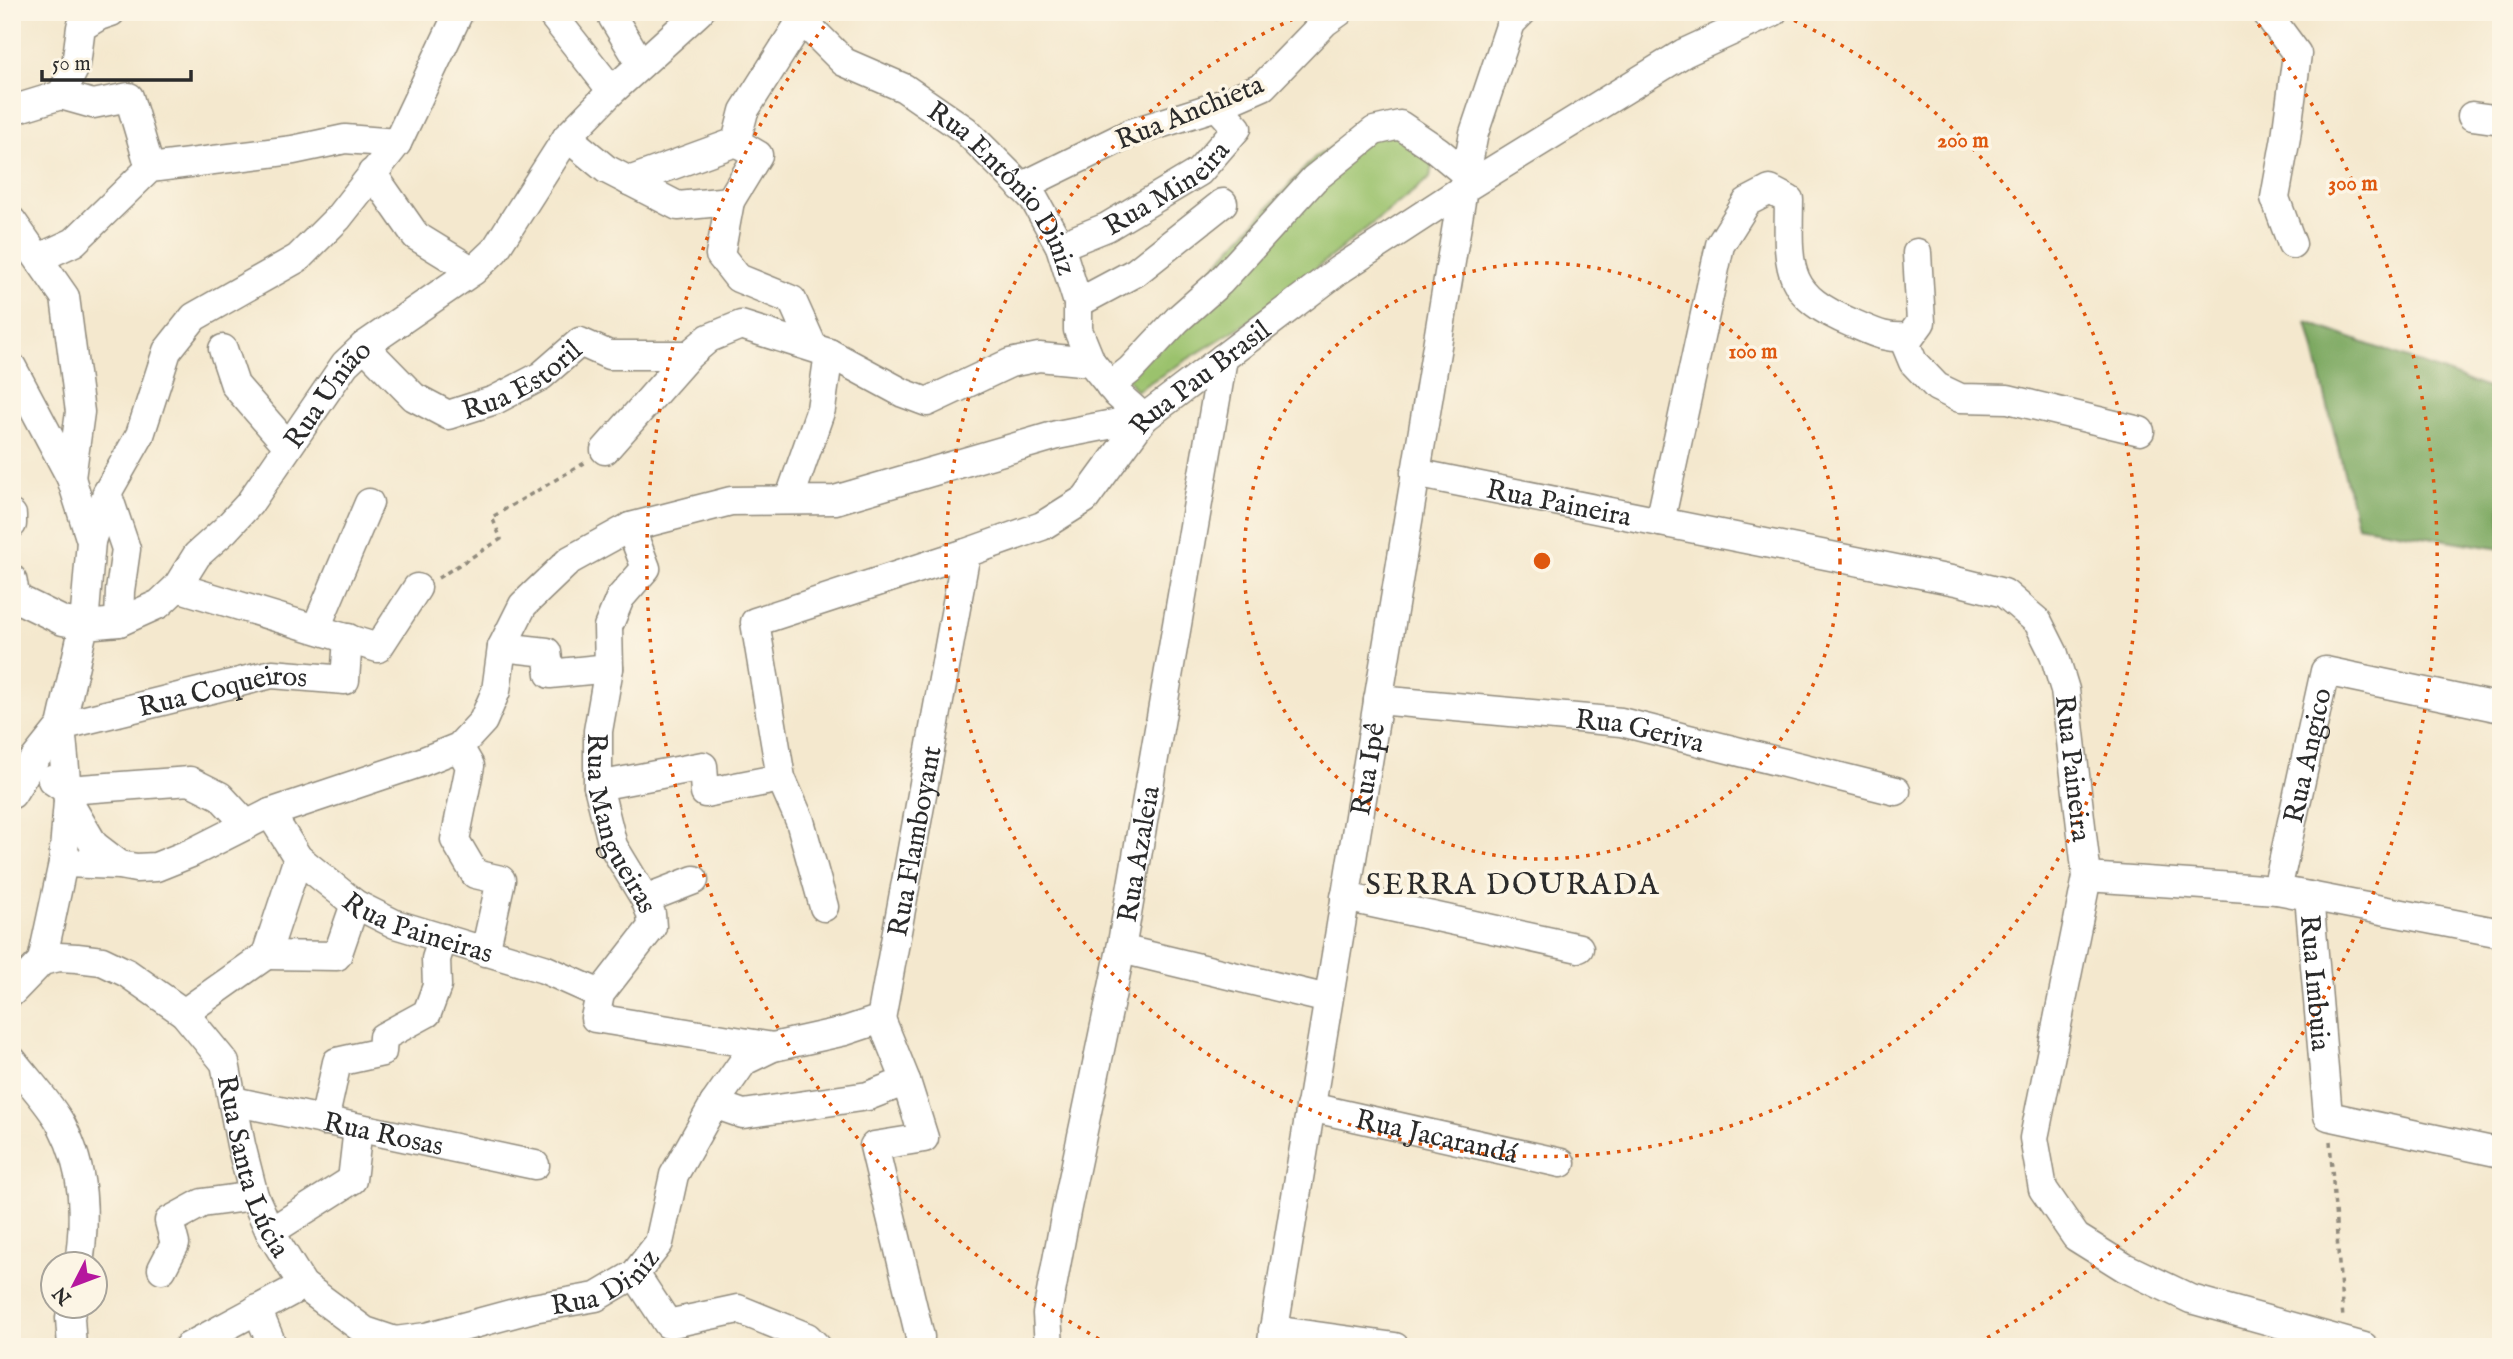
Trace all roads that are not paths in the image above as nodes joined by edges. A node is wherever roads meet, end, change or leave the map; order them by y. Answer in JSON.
{"nodes":[{"id":1,"x":111,"y":12,"type":"edge"},
{"id":2,"x":459,"y":12,"type":"edge"},
{"id":3,"x":550,"y":12,"type":"edge"},
{"id":4,"x":612,"y":12,"type":"edge"},
{"id":5,"x":699,"y":12,"type":"edge"},
{"id":6,"x":1339,"y":12,"type":"edge"},
{"id":7,"x":1773,"y":12,"type":"edge"},
{"id":8,"x":2266,"y":12,"type":"edge"},
{"id":9,"x":797,"y":16,"type":"edge"},
{"id":10,"x":1516,"y":18,"type":"edge"},
{"id":11,"x":641,"y":64,"type":"junction"},
{"id":12,"x":612,"y":91,"type":"junction"},
{"id":13,"x":61,"y":94,"type":"junction"},
{"id":14,"x":1217,"y":106,"type":"junction"},
{"id":15,"x":13,"y":112,"type":"edge"},
{"id":16,"x":2472,"y":116,"type":"dead end"},
{"id":17,"x":2501,"y":120,"type":"edge"},
{"id":18,"x":567,"y":138,"type":"junction"},
{"id":19,"x":736,"y":142,"type":"junction"},
{"id":20,"x":397,"y":143,"type":"junction"},
{"id":21,"x":150,"y":168,"type":"junction"},
{"id":22,"x":372,"y":173,"type":"junction"},
{"id":23,"x":629,"y":181,"type":"junction"},
{"id":24,"x":1464,"y":182,"type":"junction"},
{"id":25,"x":1021,"y":187,"type":"junction"},
{"id":26,"x":730,"y":201,"type":"junction"},
{"id":27,"x":1223,"y":203,"type":"dead end"},
{"id":28,"x":22,"y":243,"type":"edge"},
{"id":29,"x":2292,"y":244,"type":"dead end"},
{"id":30,"x":1060,"y":246,"type":"junction"},
{"id":31,"x":1917,"y":253,"type":"dead end"},
{"id":32,"x":473,"y":271,"type":"junction"},
{"id":33,"x":1078,"y":303,"type":"junction"},
{"id":34,"x":1903,"y":338,"type":"junction"},
{"id":35,"x":364,"y":346,"type":"junction"},
{"id":36,"x":223,"y":349,"type":"dead end"},
{"id":37,"x":821,"y":350,"type":"junction"},
{"id":38,"x":689,"y":355,"type":"junction"},
{"id":39,"x":1223,"y":358,"type":"junction"},
{"id":40,"x":1091,"y":362,"type":"junction"},
{"id":41,"x":12,"y":367,"type":"edge"},
{"id":42,"x":1110,"y":386,"type":"junction"},
{"id":43,"x":1144,"y":418,"type":"junction"},
{"id":44,"x":2140,"y":431,"type":"dead end"},
{"id":45,"x":288,"y":446,"type":"junction"},
{"id":46,"x":606,"y":450,"type":"road end"},
{"id":47,"x":1415,"y":473,"type":"junction"},
{"id":48,"x":71,"y":478,"type":"junction"},
{"id":49,"x":107,"y":493,"type":"junction"},
{"id":50,"x":789,"y":500,"type":"junction"},
{"id":51,"x":369,"y":503,"type":"dead end"},
{"id":52,"x":12,"y":515,"type":"edge"},
{"id":53,"x":1660,"y":522,"type":"junction"},
{"id":54,"x":12,"y":524,"type":"edge"},
{"id":55,"x":630,"y":527,"type":"junction"},
{"id":56,"x":91,"y":541,"type":"junction"},
{"id":57,"x":966,"y":554,"type":"junction"},
{"id":58,"x":12,"y":579,"type":"edge"},
{"id":59,"x":177,"y":587,"type":"junction"},
{"id":60,"x":418,"y":588,"type":"road end"},
{"id":61,"x":119,"y":622,"type":"junction"},
{"id":62,"x":84,"y":625,"type":"junction"},
{"id":63,"x":316,"y":628,"type":"junction"},
{"id":64,"x":348,"y":638,"type":"junction"},
{"id":65,"x":502,"y":647,"type":"junction"},
{"id":66,"x":609,"y":668,"type":"junction"},
{"id":67,"x":1378,"y":700,"type":"junction"},
{"id":68,"x":2501,"y":708,"type":"edge"},
{"id":69,"x":61,"y":726,"type":"junction"},
{"id":70,"x":458,"y":747,"type":"junction"},
{"id":71,"x":21,"y":764,"type":"edge"},
{"id":72,"x":781,"y":778,"type":"junction"},
{"id":73,"x":598,"y":786,"type":"junction"},
{"id":74,"x":1896,"y":791,"type":"dead end"},
{"id":75,"x":12,"y":794,"type":"edge"},
{"id":76,"x":68,"y":796,"type":"junction"},
{"id":77,"x":259,"y":819,"type":"junction"},
{"id":78,"x":298,"y":858,"type":"junction"},
{"id":79,"x":63,"y":863,"type":"junction"},
{"id":80,"x":120,"y":865,"type":"junction"},
{"id":81,"x":2087,"y":877,"type":"junction"},
{"id":82,"x":694,"y":880,"type":"dead end"},
{"id":83,"x":2277,"y":890,"type":"junction"},
{"id":84,"x":2309,"y":896,"type":"junction"},
{"id":85,"x":1345,"y":897,"type":"junction"},
{"id":86,"x":645,"y":899,"type":"junction"},
{"id":87,"x":355,"y":904,"type":"junction"},
{"id":88,"x":824,"y":907,"type":"dead end"},
{"id":89,"x":2501,"y":933,"type":"edge"},
{"id":90,"x":443,"y":939,"type":"junction"},
{"id":91,"x":1121,"y":948,"type":"junction"},
{"id":92,"x":1579,"y":948,"type":"dead end"},
{"id":93,"x":485,"y":951,"type":"junction"},
{"id":94,"x":266,"y":955,"type":"junction"},
{"id":95,"x":42,"y":961,"type":"junction"},
{"id":96,"x":12,"y":992,"type":"edge"},
{"id":97,"x":600,"y":993,"type":"junction"},
{"id":98,"x":1328,"y":999,"type":"junction"},
{"id":99,"x":184,"y":1013,"type":"junction"},
{"id":100,"x":881,"y":1019,"type":"junction"},
{"id":101,"x":773,"y":1047,"type":"junction"},
{"id":102,"x":12,"y":1060,"type":"edge"},
{"id":103,"x":906,"y":1081,"type":"junction"},
{"id":104,"x":233,"y":1101,"type":"junction"},
{"id":105,"x":715,"y":1104,"type":"junction"},
{"id":106,"x":1310,"y":1107,"type":"junction"},
{"id":107,"x":324,"y":1121,"type":"junction"},
{"id":108,"x":358,"y":1128,"type":"junction"},
{"id":109,"x":2501,"y":1153,"type":"edge"},
{"id":110,"x":1561,"y":1163,"type":"dead end"},
{"id":111,"x":534,"y":1165,"type":"dead end"},
{"id":112,"x":254,"y":1196,"type":"junction"},
{"id":113,"x":270,"y":1232,"type":"junction"},
{"id":114,"x":81,"y":1250,"type":"edge"},
{"id":115,"x":162,"y":1269,"type":"dead end"},
{"id":116,"x":635,"y":1274,"type":"junction"},
{"id":117,"x":303,"y":1285,"type":"junction"},
{"id":118,"x":257,"y":1308,"type":"junction"},
{"id":119,"x":70,"y":1320,"type":"edge"},
{"id":120,"x":1272,"y":1338,"type":"edge"},
{"id":121,"x":2355,"y":1344,"type":"edge"},
{"id":122,"x":396,"y":1345,"type":"edge"},
{"id":123,"x":72,"y":1347,"type":"edge"},
{"id":124,"x":188,"y":1347,"type":"edge"},
{"id":125,"x":273,"y":1347,"type":"edge"},
{"id":126,"x":817,"y":1347,"type":"edge"},
{"id":127,"x":919,"y":1347,"type":"edge"},
{"id":128,"x":1049,"y":1347,"type":"edge"},
{"id":129,"x":1395,"y":1347,"type":"edge"}],
"edges":[{"from":1,"to":13,"type":"street"},
{"from":2,"to":20,"type":"street"},
{"from":3,"to":12,"type":"street"},
{"from":4,"to":11,"type":"street"},
{"from":5,"to":11,"type":"street","name":"Rua União"},
{"from":6,"to":14,"type":"street","name":"Rua Anchieta"},
{"from":7,"to":24,"type":"street","name":"Rua Pau Brasil"},
{"from":8,"to":29,"type":"street"},
{"from":9,"to":19,"type":"street"},
{"from":9,"to":25,"type":"street","name":"Rua Entônio Diniz"},
{"from":10,"to":24,"type":"street","name":"Rua Ipê"},
{"from":11,"to":12,"type":"street","name":"Rua União"},
{"from":12,"to":18,"type":"street","name":"Rua União"},
{"from":13,"to":15,"type":"street"},
{"from":13,"to":21,"type":"street"},
{"from":14,"to":25,"type":"street","name":"Rua Anchieta"},
{"from":14,"to":30,"type":"street","name":"Rua Mineira"},
{"from":16,"to":17,"type":"street"},
{"from":18,"to":23,"type":"street"},
{"from":18,"to":32,"type":"street","name":"Rua União"},
{"from":19,"to":23,"type":"street"},
{"from":19,"to":26,"type":"street"},
{"from":20,"to":21,"type":"street"},
{"from":20,"to":22,"type":"street"},
{"from":21,"to":28,"type":"street"},
{"from":22,"to":32,"type":"street"},
{"from":22,"to":49,"type":"street"},
{"from":23,"to":26,"type":"street"},
{"from":24,"to":39,"type":"street","name":"Rua Pau Brasil"},
{"from":24,"to":42,"type":"street"},
{"from":24,"to":47,"type":"street","name":"Rua Ipê"},
{"from":25,"to":30,"type":"street","name":"Rua Entônio Diniz"},
{"from":26,"to":37,"type":"street"},
{"from":27,"to":33,"type":"street"},
{"from":28,"to":48,"type":"street"},
{"from":30,"to":33,"type":"street","name":"Rua Entônio Diniz"},
{"from":31,"to":34,"type":"street"},
{"from":32,"to":35,"type":"street","name":"Rua União"},
{"from":33,"to":40,"type":"street","name":"Rua Entônio Diniz"},
{"from":34,"to":44,"type":"street"},
{"from":34,"to":53,"type":"street"},
{"from":35,"to":38,"type":"street","name":"Rua Estoril"},
{"from":35,"to":45,"type":"street","name":"Rua União"},
{"from":36,"to":45,"type":"street"},
{"from":37,"to":38,"type":"street"},
{"from":37,"to":40,"type":"street"},
{"from":37,"to":50,"type":"street"},
{"from":38,"to":46,"type":"street"},
{"from":39,"to":43,"type":"street","name":"Rua Pau Brasil"},
{"from":39,"to":91,"type":"street","name":"Rua Azaleia"},
{"from":40,"to":42,"type":"street","name":"Rua Entônio Diniz"},
{"from":41,"to":48,"type":"street"},
{"from":42,"to":43,"type":"street","name":"Rua Entônio Diniz"},
{"from":43,"to":50,"type":"street"},
{"from":43,"to":57,"type":"street","name":"Rua Pau Brasil"},
{"from":45,"to":59,"type":"street","name":"Rua União"},
{"from":47,"to":53,"type":"street","name":"Rua Paineira"},
{"from":47,"to":67,"type":"street","name":"Rua Ipê"},
{"from":48,"to":56,"type":"street"},
{"from":49,"to":56,"type":"street"},
{"from":49,"to":61,"type":"street"},
{"from":50,"to":55,"type":"street"},
{"from":51,"to":63,"type":"street"},
{"from":52,"to":54,"type":"street"},
{"from":53,"to":81,"type":"street","name":"Rua Paineira"},
{"from":55,"to":65,"type":"street"},
{"from":55,"to":66,"type":"street","name":"Rua Mangueiras"},
{"from":56,"to":62,"type":"street"},
{"from":57,"to":72,"type":"street","name":"Rua Pau Brasil"},
{"from":57,"to":100,"type":"street","name":"Rua Flamboyant"},
{"from":58,"to":62,"type":"street"},
{"from":59,"to":61,"type":"street","name":"Rua União"},
{"from":59,"to":63,"type":"street"},
{"from":60,"to":64,"type":"street"},
{"from":61,"to":62,"type":"street","name":"Rua União"},
{"from":62,"to":69,"type":"street"},
{"from":63,"to":64,"type":"street"},
{"from":64,"to":69,"type":"street","name":"Rua Coqueiros"},
{"from":65,"to":66,"type":"street"},
{"from":65,"to":70,"type":"street"},
{"from":66,"to":73,"type":"street","name":"Rua Mangueiras"},
{"from":67,"to":74,"type":"street","name":"Rua Geriva"},
{"from":67,"to":85,"type":"street","name":"Rua Ipê"},
{"from":68,"to":83,"type":"street","name":"Rua Angico"},
{"from":69,"to":71,"type":"street"},
{"from":69,"to":76,"type":"street"},
{"from":70,"to":77,"type":"street"},
{"from":70,"to":93,"type":"street"},
{"from":71,"to":75,"type":"street"},
{"from":71,"to":76,"type":"street"},
{"from":72,"to":73,"type":"street"},
{"from":72,"to":88,"type":"street"},
{"from":73,"to":86,"type":"street","name":"Rua Mangueiras"},
{"from":76,"to":77,"type":"street","name":"Rua Paineiras"},
{"from":76,"to":79,"type":"street"},
{"from":76,"to":80,"type":"street"},
{"from":77,"to":78,"type":"street","name":"Rua Paineiras"},
{"from":77,"to":80,"type":"street"},
{"from":78,"to":87,"type":"street","name":"Rua Paineiras"},
{"from":78,"to":94,"type":"street"},
{"from":79,"to":80,"type":"street"},
{"from":79,"to":95,"type":"street"},
{"from":81,"to":83,"type":"street","name":"Rua Imbuia"},
{"from":81,"to":121,"type":"street","name":"Rua Paineira"},
{"from":82,"to":86,"type":"street"},
{"from":83,"to":84,"type":"street","name":"Rua Imbuia"},
{"from":84,"to":89,"type":"street"},
{"from":84,"to":109,"type":"street","name":"Rua Imbuia"},
{"from":85,"to":92,"type":"street"},
{"from":85,"to":98,"type":"street","name":"Rua Ipê"},
{"from":86,"to":97,"type":"street","name":"Rua Mangueiras"},
{"from":87,"to":90,"type":"street","name":"Rua Paineiras"},
{"from":87,"to":94,"type":"street"},
{"from":90,"to":93,"type":"street","name":"Rua Paineiras"},
{"from":90,"to":107,"type":"street"},
{"from":91,"to":98,"type":"street"},
{"from":91,"to":128,"type":"street","name":"Rua Azaleia"},
{"from":93,"to":97,"type":"street","name":"Rua Paineiras"},
{"from":94,"to":99,"type":"street"},
{"from":95,"to":96,"type":"street"},
{"from":95,"to":99,"type":"street","name":"Rua Santa Lúcia"},
{"from":97,"to":101,"type":"street"},
{"from":98,"to":106,"type":"street","name":"Rua Ipê"},
{"from":99,"to":104,"type":"street","name":"Rua Santa Lúcia"},
{"from":100,"to":101,"type":"street"},
{"from":100,"to":103,"type":"street"},
{"from":101,"to":105,"type":"street","name":"Rua Diniz"},
{"from":102,"to":114,"type":"street"},
{"from":103,"to":105,"type":"street"},
{"from":103,"to":127,"type":"street"},
{"from":104,"to":107,"type":"street","name":"Rua Rosas"},
{"from":104,"to":112,"type":"street","name":"Rua Santa Lúcia"},
{"from":105,"to":116,"type":"street","name":"Rua Diniz"},
{"from":106,"to":110,"type":"street","name":"Rua Jacarandá"},
{"from":106,"to":120,"type":"street","name":"Rua Ipê"},
{"from":107,"to":108,"type":"street","name":"Rua Rosas"},
{"from":108,"to":111,"type":"street","name":"Rua Rosas"},
{"from":108,"to":113,"type":"street"},
{"from":112,"to":113,"type":"street","name":"Rua Santa Lúcia"},
{"from":112,"to":115,"type":"street"},
{"from":113,"to":117,"type":"street","name":"Rua Santa Lúcia"},
{"from":116,"to":122,"type":"street","name":"Rua Diniz"},
{"from":116,"to":126,"type":"street"},
{"from":117,"to":118,"type":"street"},
{"from":117,"to":122,"type":"street","name":"Rua Santa Lúcia"},
{"from":118,"to":124,"type":"street"},
{"from":118,"to":125,"type":"street"},
{"from":119,"to":123,"type":"street"},
{"from":120,"to":129,"type":"street"}]}
